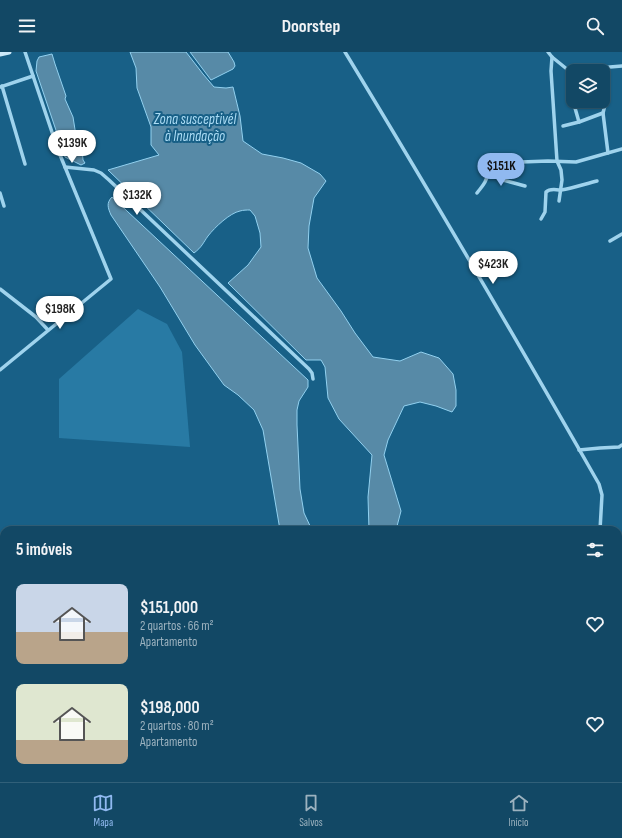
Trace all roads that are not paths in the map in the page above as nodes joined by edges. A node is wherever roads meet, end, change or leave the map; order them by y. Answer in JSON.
{"nodes":[{"id":1,"x":9,"y":52,"type":"edge"},
{"id":2,"x":24,"y":52,"type":"edge"},
{"id":3,"x":345,"y":52,"type":"edge"},
{"id":4,"x":548,"y":52,"type":"edge"},
{"id":5,"x":0,"y":54,"type":"edge"},
{"id":6,"x":552,"y":57,"type":"junction"},
{"id":7,"x":622,"y":66,"type":"edge"},
{"id":8,"x":610,"y":67,"type":"edge"},
{"id":9,"x":566,"y":68,"type":"edge"},
{"id":10,"x":33,"y":76,"type":"junction"},
{"id":11,"x":1,"y":87,"type":"edge"},
{"id":12,"x":575,"y":108,"type":"edge"},
{"id":13,"x":604,"y":108,"type":"edge"},
{"id":14,"x":603,"y":113,"type":"junction"},
{"id":15,"x":579,"y":122,"type":"junction"},
{"id":16,"x":564,"y":126,"type":"dead end"},
{"id":17,"x":622,"y":149,"type":"edge"},
{"id":18,"x":608,"y":153,"type":"junction"},
{"id":19,"x":557,"y":161,"type":"junction"},
{"id":20,"x":25,"y":164,"type":"dead end"},
{"id":21,"x":493,"y":166,"type":"junction"},
{"id":22,"x":65,"y":168,"type":"junction"},
{"id":23,"x":596,"y":181,"type":"dead end"},
{"id":24,"x":525,"y":186,"type":"dead end"},
{"id":25,"x":560,"y":190,"type":"junction"},
{"id":26,"x":0,"y":193,"type":"edge"},
{"id":27,"x":477,"y":193,"type":"dead end"},
{"id":28,"x":559,"y":201,"type":"dead end"},
{"id":29,"x":4,"y":206,"type":"dead end"},
{"id":30,"x":541,"y":219,"type":"dead end"},
{"id":31,"x":622,"y":234,"type":"edge"},
{"id":32,"x":610,"y":240,"type":"dead end"},
{"id":33,"x":0,"y":289,"type":"edge"},
{"id":34,"x":48,"y":330,"type":"junction"},
{"id":35,"x":0,"y":370,"type":"edge"},
{"id":36,"x":313,"y":379,"type":"dead end"},
{"id":37,"x":622,"y":445,"type":"edge"},
{"id":38,"x":579,"y":450,"type":"junction"},
{"id":39,"x":600,"y":526,"type":"edge"}],
"edges":[{"from":1,"to":5,"type":"main road"},
{"from":2,"to":10,"type":"street"},
{"from":3,"to":38,"type":"street"},
{"from":4,"to":6,"type":"street"},
{"from":6,"to":9,"type":"street"},
{"from":6,"to":19,"type":"street"},
{"from":7,"to":8,"type":"street"},
{"from":10,"to":11,"type":"street"},
{"from":10,"to":22,"type":"street"},
{"from":11,"to":20,"type":"street"},
{"from":12,"to":15,"type":"street"},
{"from":13,"to":14,"type":"street"},
{"from":14,"to":15,"type":"street"},
{"from":14,"to":18,"type":"street"},
{"from":15,"to":16,"type":"street"},
{"from":17,"to":18,"type":"street"},
{"from":18,"to":19,"type":"street"},
{"from":19,"to":21,"type":"street"},
{"from":19,"to":25,"type":"street"},
{"from":21,"to":24,"type":"street"},
{"from":21,"to":27,"type":"street"},
{"from":22,"to":34,"type":"street"},
{"from":22,"to":36,"type":"street"},
{"from":23,"to":25,"type":"street"},
{"from":25,"to":28,"type":"street"},
{"from":25,"to":30,"type":"street"},
{"from":26,"to":29,"type":"street"},
{"from":31,"to":32,"type":"street"},
{"from":33,"to":34,"type":"street"},
{"from":34,"to":35,"type":"street"},
{"from":37,"to":38,"type":"street"},
{"from":38,"to":39,"type":"street"}]}
